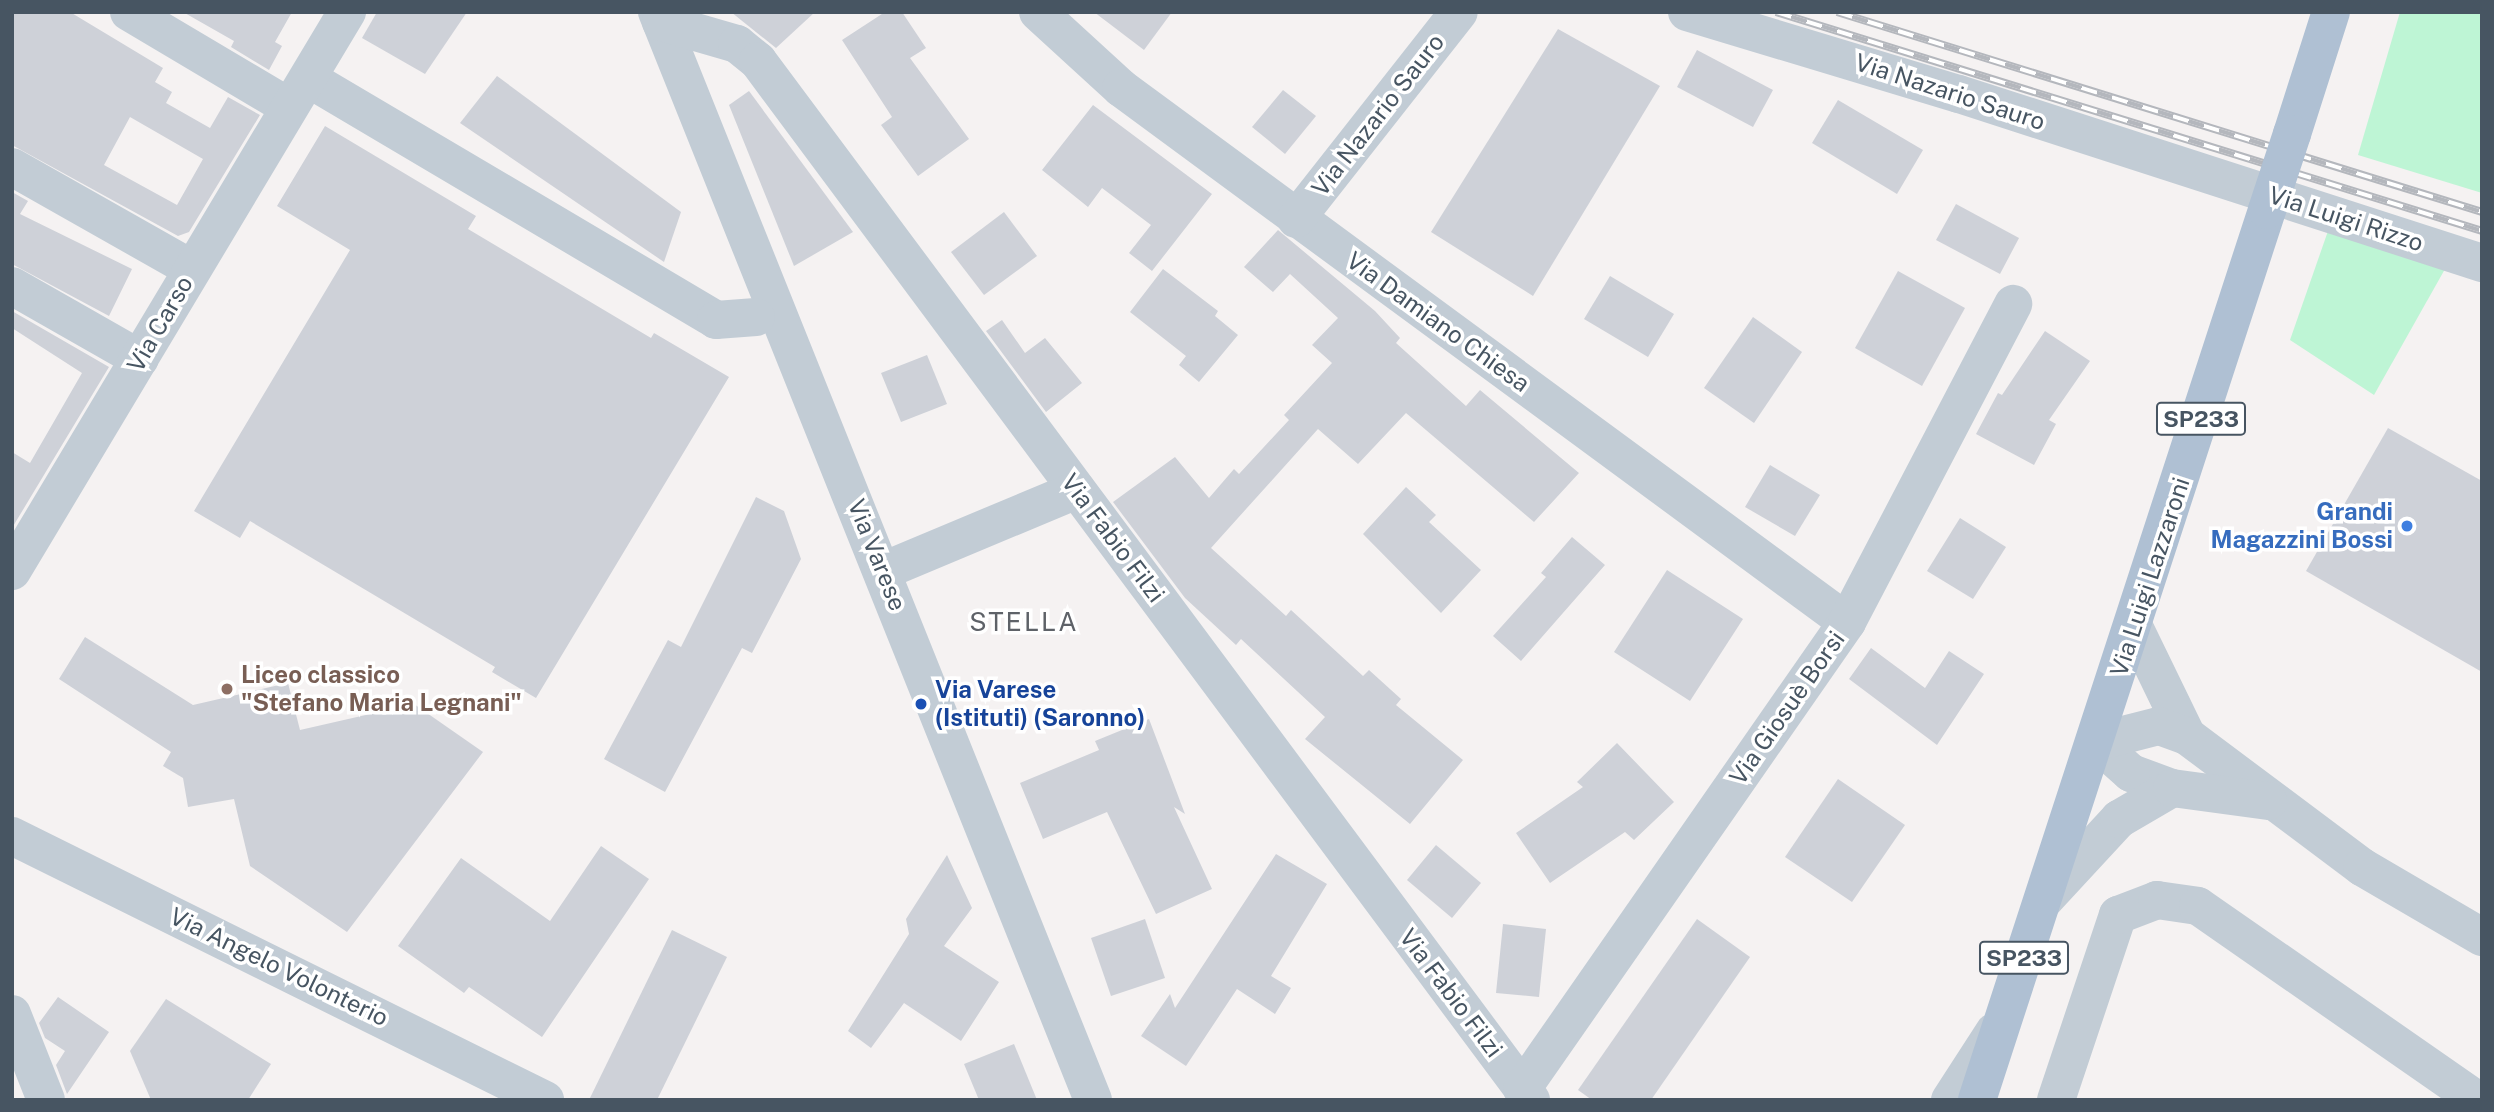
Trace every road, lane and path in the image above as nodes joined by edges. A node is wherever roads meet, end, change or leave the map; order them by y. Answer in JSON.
{"nodes":[{"id":1,"x":129,"y":12,"type":"edge"},
{"id":2,"x":347,"y":12,"type":"edge"},
{"id":3,"x":1038,"y":12,"type":"edge"},
{"id":4,"x":1459,"y":12,"type":"edge"},
{"id":5,"x":1687,"y":12,"type":"edge"},
{"id":6,"x":2331,"y":12,"type":"edge"},
{"id":7,"x":659,"y":17,"type":"edge"},
{"id":8,"x":298,"y":92,"type":"junction"},
{"id":9,"x":12,"y":167,"type":"edge"},
{"id":10,"x":2211,"y":176,"type":"joint"},
{"id":11,"x":1296,"y":219,"type":"junction"},
{"id":12,"x":2482,"y":263,"type":"edge"},
{"id":13,"x":192,"y":269,"type":"junction"},
{"id":14,"x":12,"y":286,"type":"edge"},
{"id":15,"x":2013,"y":304,"type":"dead end"},
{"id":16,"x":755,"y":317,"type":"dead end"},
{"id":17,"x":140,"y":359,"type":"junction"},
{"id":18,"x":1077,"y":489,"type":"junction"},
{"id":19,"x":12,"y":571,"type":"edge"},
{"id":20,"x":883,"y":571,"type":"junction"},
{"id":21,"x":1847,"y":622,"type":"junction"},
{"id":22,"x":2134,"y":627,"type":"junction"},
{"id":23,"x":2187,"y":736,"type":"junction"},
{"id":24,"x":2096,"y":742,"type":"junction"},
{"id":25,"x":2172,"y":788,"type":"junction"},
{"id":26,"x":2270,"y":801,"type":"junction"},
{"id":27,"x":12,"y":836,"type":"edge"},
{"id":28,"x":2043,"y":901,"type":"junction"},
{"id":29,"x":2482,"y":937,"type":"edge"},
{"id":30,"x":12,"y":1014,"type":"edge"},
{"id":31,"x":2005,"y":1016,"type":"junction"},
{"id":32,"x":1526,"y":1094,"type":"edge"},
{"id":33,"x":46,"y":1100,"type":"edge"},
{"id":34,"x":545,"y":1100,"type":"edge"},
{"id":35,"x":1093,"y":1100,"type":"edge"},
{"id":36,"x":1950,"y":1100,"type":"edge"},
{"id":37,"x":1977,"y":1100,"type":"edge"},
{"id":38,"x":2056,"y":1100,"type":"edge"},
{"id":39,"x":2477,"y":1100,"type":"edge"}],
"edges":[{"from":1,"to":8,"type":"street"},
{"from":2,"to":8,"type":"street","name":"Via Carso"},
{"from":3,"to":11,"type":"street","name":"Via Damiano Chiesa"},
{"from":4,"to":11,"type":"street","name":"Via Nazario Sauro"},
{"from":5,"to":10,"type":"street","name":"Via Nazario Sauro"},
{"from":6,"to":22,"type":"main road","name":"Via Luigi Lazzaroni","number":"SP233","bridge":true},
{"from":7,"to":18,"type":"street","name":"Via Fabio Filzi"},
{"from":7,"to":20,"type":"street","name":"Via Varese"},
{"from":8,"to":13,"type":"street","name":"Via Carso"},
{"from":8,"to":16,"type":"street"},
{"from":9,"to":13,"type":"street"},
{"from":10,"to":12,"type":"street","name":"Via Luigi Rizzo"},
{"from":11,"to":21,"type":"street","name":"Via Damiano Chiesa"},
{"from":13,"to":17,"type":"street","name":"Via Carso"},
{"from":14,"to":17,"type":"street"},
{"from":15,"to":21,"type":"street","name":"Via Giosuè Borsi"},
{"from":17,"to":19,"type":"street","name":"Via Carso"},
{"from":18,"to":20,"type":"street"},
{"from":18,"to":32,"type":"street","name":"Via Fabio Filzi"},
{"from":20,"to":35,"type":"street","name":"Via Varese"},
{"from":21,"to":32,"type":"street","name":"Via Giosuè Borsi"},
{"from":22,"to":23,"type":"street"},
{"from":22,"to":24,"type":"main road","name":"Via Luigi Lazzaroni","number":"SP233"},
{"from":23,"to":24,"type":"street"},
{"from":23,"to":26,"type":"street"},
{"from":24,"to":25,"type":"street"},
{"from":24,"to":28,"type":"main road","name":"Via Luigi Lazzaroni","number":"SP233"},
{"from":25,"to":26,"type":"street"},
{"from":25,"to":28,"type":"street"},
{"from":26,"to":29,"type":"street"},
{"from":27,"to":34,"type":"street","name":"Via Angelo Volonterio"},
{"from":28,"to":31,"type":"main road","name":"Via Luigi Lazzaroni","number":"SP233"},
{"from":30,"to":33,"type":"street"},
{"from":31,"to":36,"type":"street"},
{"from":31,"to":37,"type":"main road","name":"Via Luigi Lazzaroni","number":"SP233"},
{"from":38,"to":39,"type":"street"}]}
